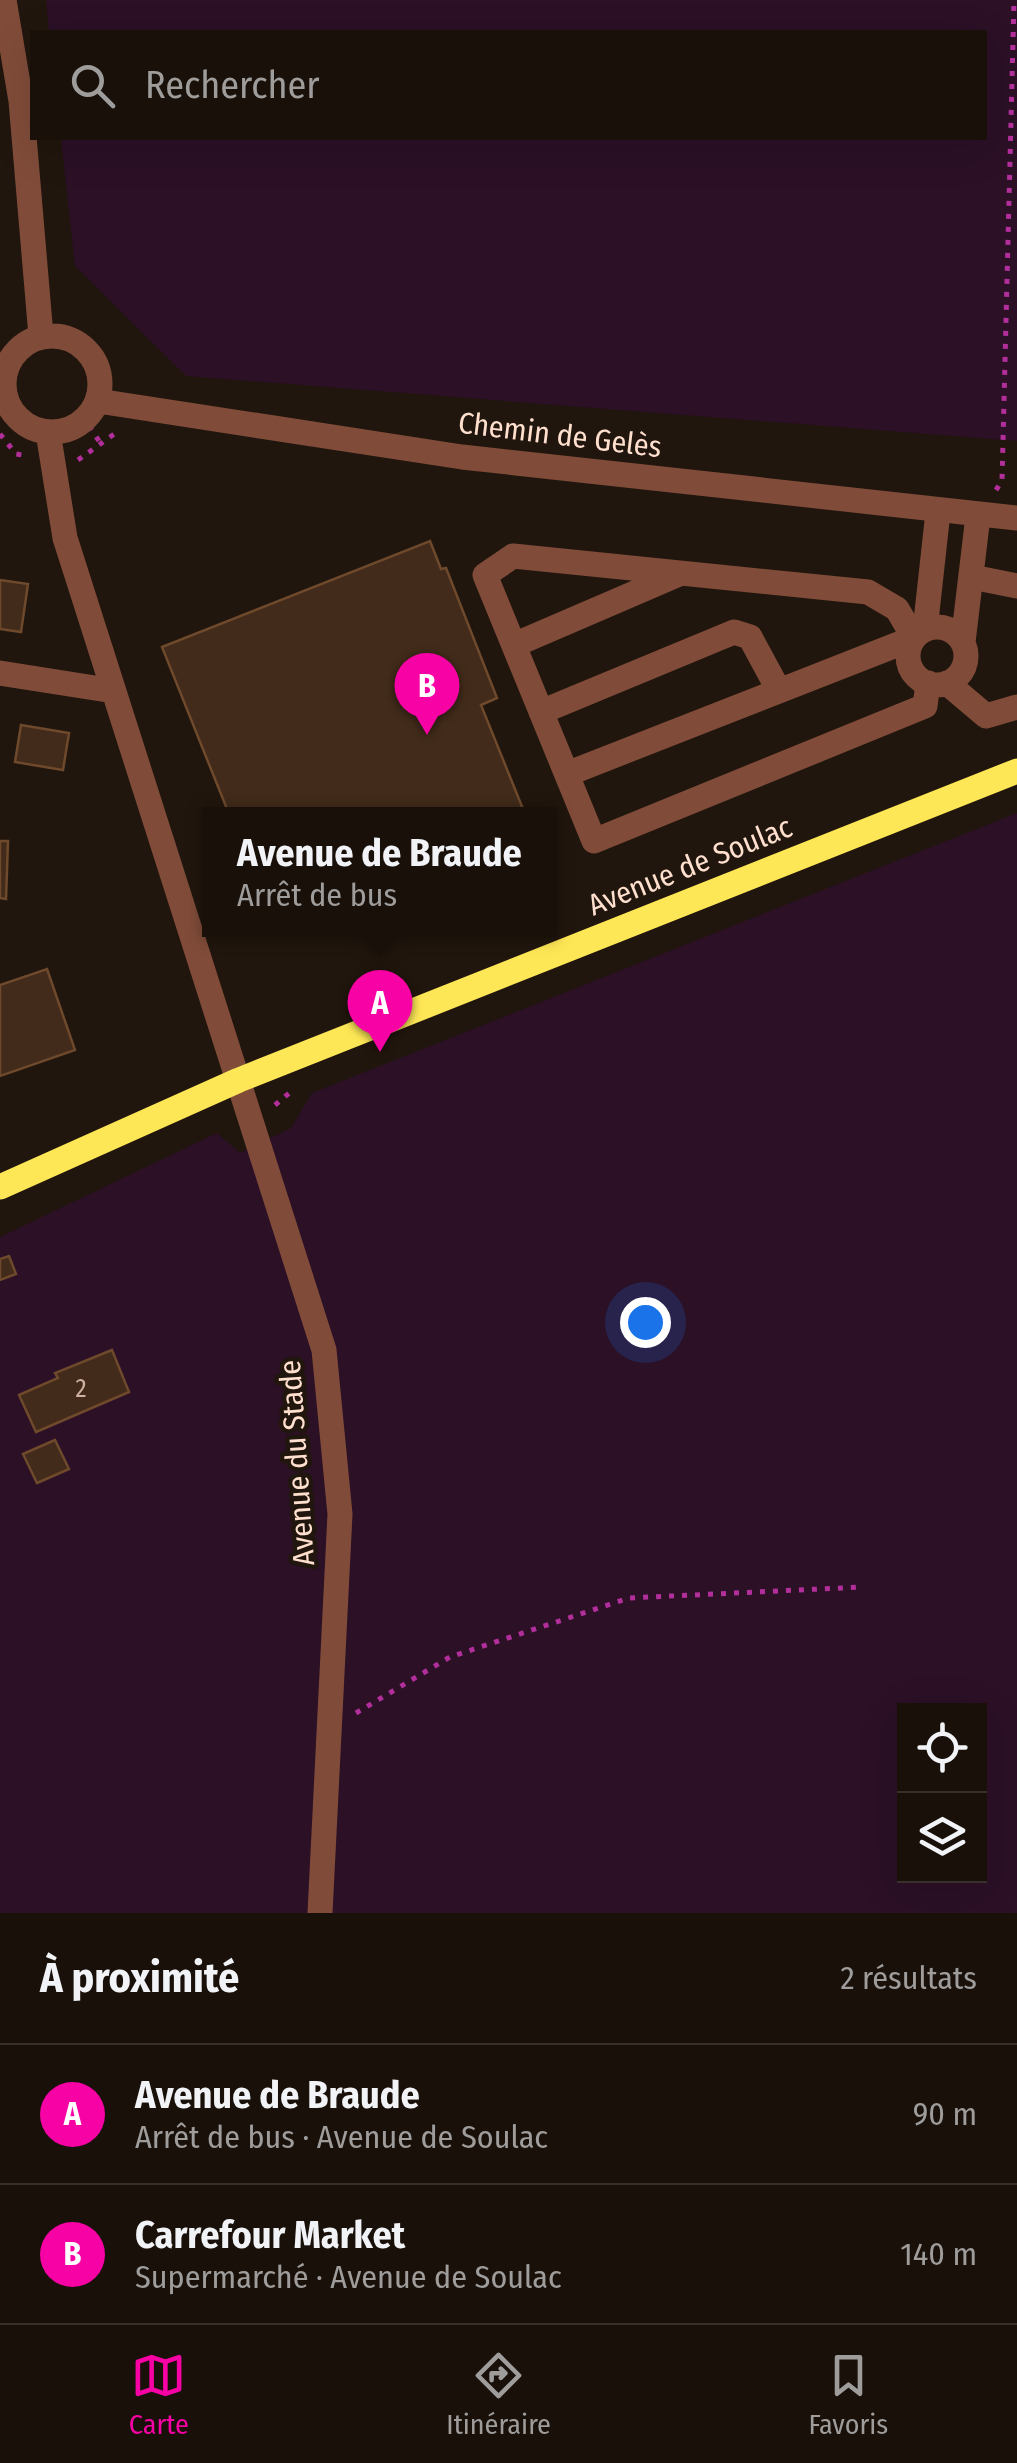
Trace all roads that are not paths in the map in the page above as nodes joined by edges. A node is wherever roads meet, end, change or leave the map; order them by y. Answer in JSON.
{"nodes":[{"id":1,"x":4,"y":0,"type":"edge"},
{"id":2,"x":41,"y":336,"type":"junction"},
{"id":3,"x":2,"y":371,"type":"edge"},
{"id":4,"x":91,"y":411,"type":"junction"},
{"id":5,"x":48,"y":432,"type":"junction"},
{"id":6,"x":938,"y":512,"type":"junction"},
{"id":7,"x":978,"y":516,"type":"junction"},
{"id":8,"x":1017,"y":518,"type":"edge"},
{"id":9,"x":681,"y":574,"type":"junction"},
{"id":10,"x":972,"y":576,"type":"junction"},
{"id":11,"x":1017,"y":586,"type":"edge"},
{"id":12,"x":922,"y":633,"type":"junction"},
{"id":13,"x":963,"y":642,"type":"junction"},
{"id":14,"x":514,"y":645,"type":"junction"},
{"id":15,"x":0,"y":673,"type":"edge"},
{"id":16,"x":937,"y":683,"type":"junction"},
{"id":17,"x":778,"y":690,"type":"junction"},
{"id":18,"x":114,"y":691,"type":"junction"},
{"id":19,"x":1017,"y":708,"type":"edge"},
{"id":20,"x":541,"y":712,"type":"junction"},
{"id":21,"x":1017,"y":770,"type":"edge"},
{"id":22,"x":567,"y":774,"type":"junction"},
{"id":23,"x":239,"y":1080,"type":"junction"},
{"id":24,"x":0,"y":1186,"type":"edge"},
{"id":25,"x":320,"y":1913,"type":"edge"}],
"edges":[{"from":1,"to":2,"type":"street"},
{"from":2,"to":3,"type":"street"},
{"from":2,"to":4,"type":"street"},
{"from":3,"to":5,"type":"street"},
{"from":4,"to":5,"type":"street"},
{"from":4,"to":6,"type":"street","name":"Chemin de Gelès"},
{"from":5,"to":18,"type":"street","name":"Avenue du Stade"},
{"from":6,"to":7,"type":"street","name":"Chemin de Gelès"},
{"from":6,"to":12,"type":"street"},
{"from":7,"to":8,"type":"street","name":"Chemin de Gelès"},
{"from":7,"to":10,"type":"street"},
{"from":9,"to":12,"type":"street"},
{"from":9,"to":14,"type":"street"},
{"from":9,"to":14,"type":"street"},
{"from":10,"to":11,"type":"street"},
{"from":10,"to":13,"type":"street"},
{"from":12,"to":13,"type":"street"},
{"from":12,"to":16,"type":"street"},
{"from":12,"to":17,"type":"street"},
{"from":13,"to":16,"type":"street"},
{"from":14,"to":20,"type":"street"},
{"from":15,"to":18,"type":"street"},
{"from":16,"to":19,"type":"street"},
{"from":16,"to":22,"type":"street"},
{"from":17,"to":20,"type":"street"},
{"from":17,"to":22,"type":"street"},
{"from":18,"to":23,"type":"street","name":"Avenue du Stade"},
{"from":20,"to":22,"type":"street"},
{"from":21,"to":23,"type":"main road","name":"Avenue de Soulac"},
{"from":23,"to":24,"type":"main road","name":"Avenue de Soulac"},
{"from":23,"to":25,"type":"street","name":"Avenue du Stade"}]}
